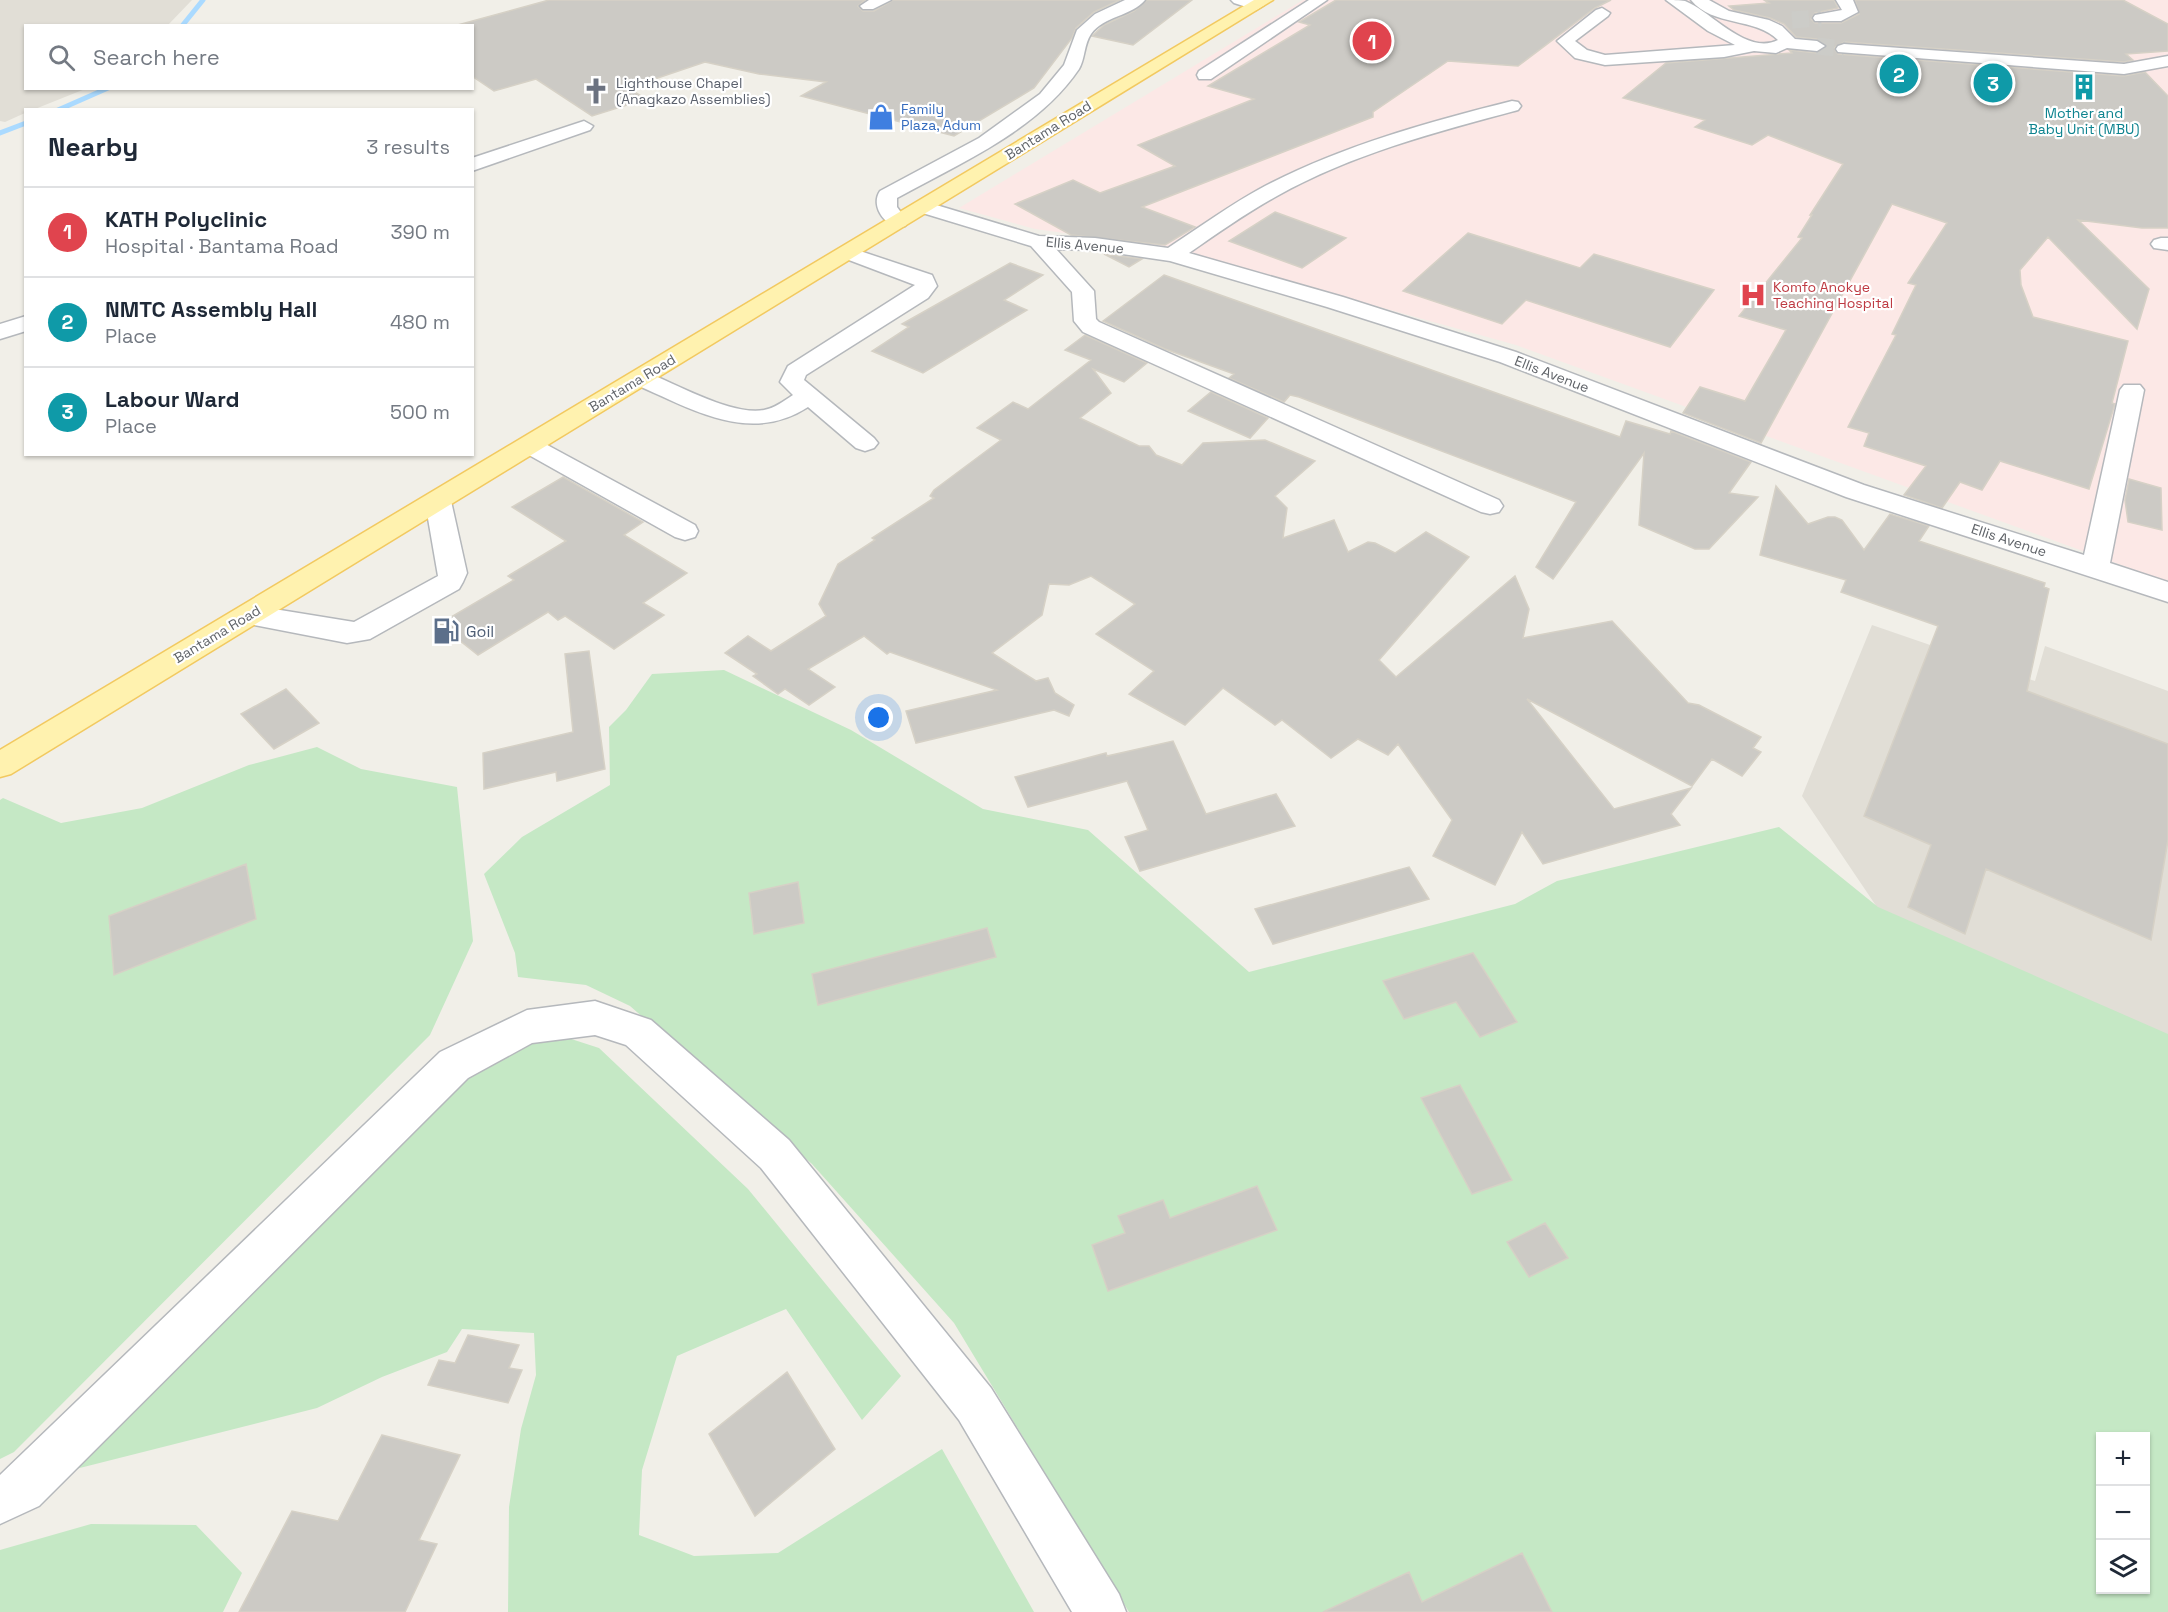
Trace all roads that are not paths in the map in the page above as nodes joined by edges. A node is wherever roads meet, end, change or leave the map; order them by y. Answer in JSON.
{"nodes":[{"id":1,"x":884,"y":0,"type":"edge"},
{"id":2,"x":1137,"y":0,"type":"edge"},
{"id":3,"x":1319,"y":0,"type":"edge"},
{"id":4,"x":1674,"y":0,"type":"edge"},
{"id":5,"x":1699,"y":0,"type":"edge"},
{"id":6,"x":1844,"y":0,"type":"edge"},
{"id":7,"x":1253,"y":2,"type":"edge"},
{"id":8,"x":868,"y":6,"type":"dead end"},
{"id":9,"x":1602,"y":13,"type":"dead end"},
{"id":10,"x":1821,"y":18,"type":"tunnel mouth"},
{"id":11,"x":1792,"y":20,"type":"tunnel mouth"},
{"id":12,"x":1760,"y":21,"type":"junction"},
{"id":13,"x":1786,"y":43,"type":"junction"},
{"id":14,"x":1817,"y":46,"type":"tunnel mouth"},
{"id":15,"x":1752,"y":47,"type":"junction"},
{"id":16,"x":1844,"y":49,"type":"tunnel mouth"},
{"id":17,"x":2168,"y":61,"type":"edge"},
{"id":18,"x":2124,"y":69,"type":"junction"},
{"id":19,"x":1205,"y":75,"type":"dead end"},
{"id":20,"x":2168,"y":79,"type":"edge"},
{"id":21,"x":1512,"y":106,"type":"dead end"},
{"id":22,"x":584,"y":126,"type":"dead end"},
{"id":23,"x":474,"y":164,"type":"edge"},
{"id":24,"x":923,"y":207,"type":"junction"},
{"id":25,"x":898,"y":222,"type":"junction"},
{"id":26,"x":1038,"y":242,"type":"junction"},
{"id":27,"x":848,"y":253,"type":"junction"},
{"id":28,"x":1172,"y":255,"type":"junction"},
{"id":29,"x":24,"y":324,"type":"edge"},
{"id":30,"x":0,"y":332,"type":"edge"},
{"id":31,"x":640,"y":378,"type":"junction"},
{"id":32,"x":2132,"y":390,"type":"dead end"},
{"id":33,"x":807,"y":397,"type":"junction"},
{"id":34,"x":865,"y":443,"type":"dead end"},
{"id":35,"x":529,"y":445,"type":"junction"},
{"id":36,"x":438,"y":501,"type":"junction"},
{"id":37,"x":1490,"y":506,"type":"dead end"},
{"id":38,"x":685,"y":531,"type":"dead end"},
{"id":39,"x":2095,"y":567,"type":"junction"},
{"id":40,"x":2168,"y":592,"type":"edge"},
{"id":41,"x":249,"y":615,"type":"junction"},
{"id":42,"x":0,"y":765,"type":"edge"},
{"id":43,"x":0,"y":1500,"type":"edge"},
{"id":44,"x":1101,"y":1612,"type":"edge"}],
"edges":[{"from":1,"to":8,"type":"street"},
{"from":2,"to":25,"type":"street"},
{"from":3,"to":19,"type":"street"},
{"from":4,"to":15,"type":"street"},
{"from":5,"to":12,"type":"street"},
{"from":6,"to":10,"type":"street"},
{"from":7,"to":24,"type":"main road","name":"Bantama Road"},
{"from":9,"to":15,"type":"street"},
{"from":11,"to":12,"type":"street"},
{"from":12,"to":13,"type":"street"},
{"from":13,"to":14,"type":"street"},
{"from":13,"to":15,"type":"street"},
{"from":16,"to":18,"type":"street"},
{"from":17,"to":18,"type":"street"},
{"from":18,"to":20,"type":"street"},
{"from":21,"to":28,"type":"street"},
{"from":22,"to":23,"type":"street"},
{"from":24,"to":25,"type":"main road","name":"Bantama Road"},
{"from":24,"to":26,"type":"street","name":"Ellis Avenue"},
{"from":25,"to":27,"type":"main road","name":"Bantama Road"},
{"from":26,"to":28,"type":"street","name":"Ellis Avenue"},
{"from":26,"to":37,"type":"street"},
{"from":27,"to":31,"type":"main road","name":"Bantama Road"},
{"from":27,"to":33,"type":"street"},
{"from":28,"to":39,"type":"street","name":"Ellis Avenue"},
{"from":29,"to":30,"type":"street"},
{"from":31,"to":33,"type":"street"},
{"from":31,"to":35,"type":"main road","name":"Bantama Road"},
{"from":32,"to":39,"type":"street"},
{"from":33,"to":34,"type":"street"},
{"from":35,"to":36,"type":"main road","name":"Bantama Road"},
{"from":35,"to":38,"type":"street"},
{"from":36,"to":41,"type":"main road","name":"Bantama Road"},
{"from":36,"to":41,"type":"street"},
{"from":39,"to":40,"type":"street","name":"Ellis Avenue"},
{"from":41,"to":42,"type":"main road","name":"Bantama Road"},
{"from":43,"to":44,"type":"street"}]}
